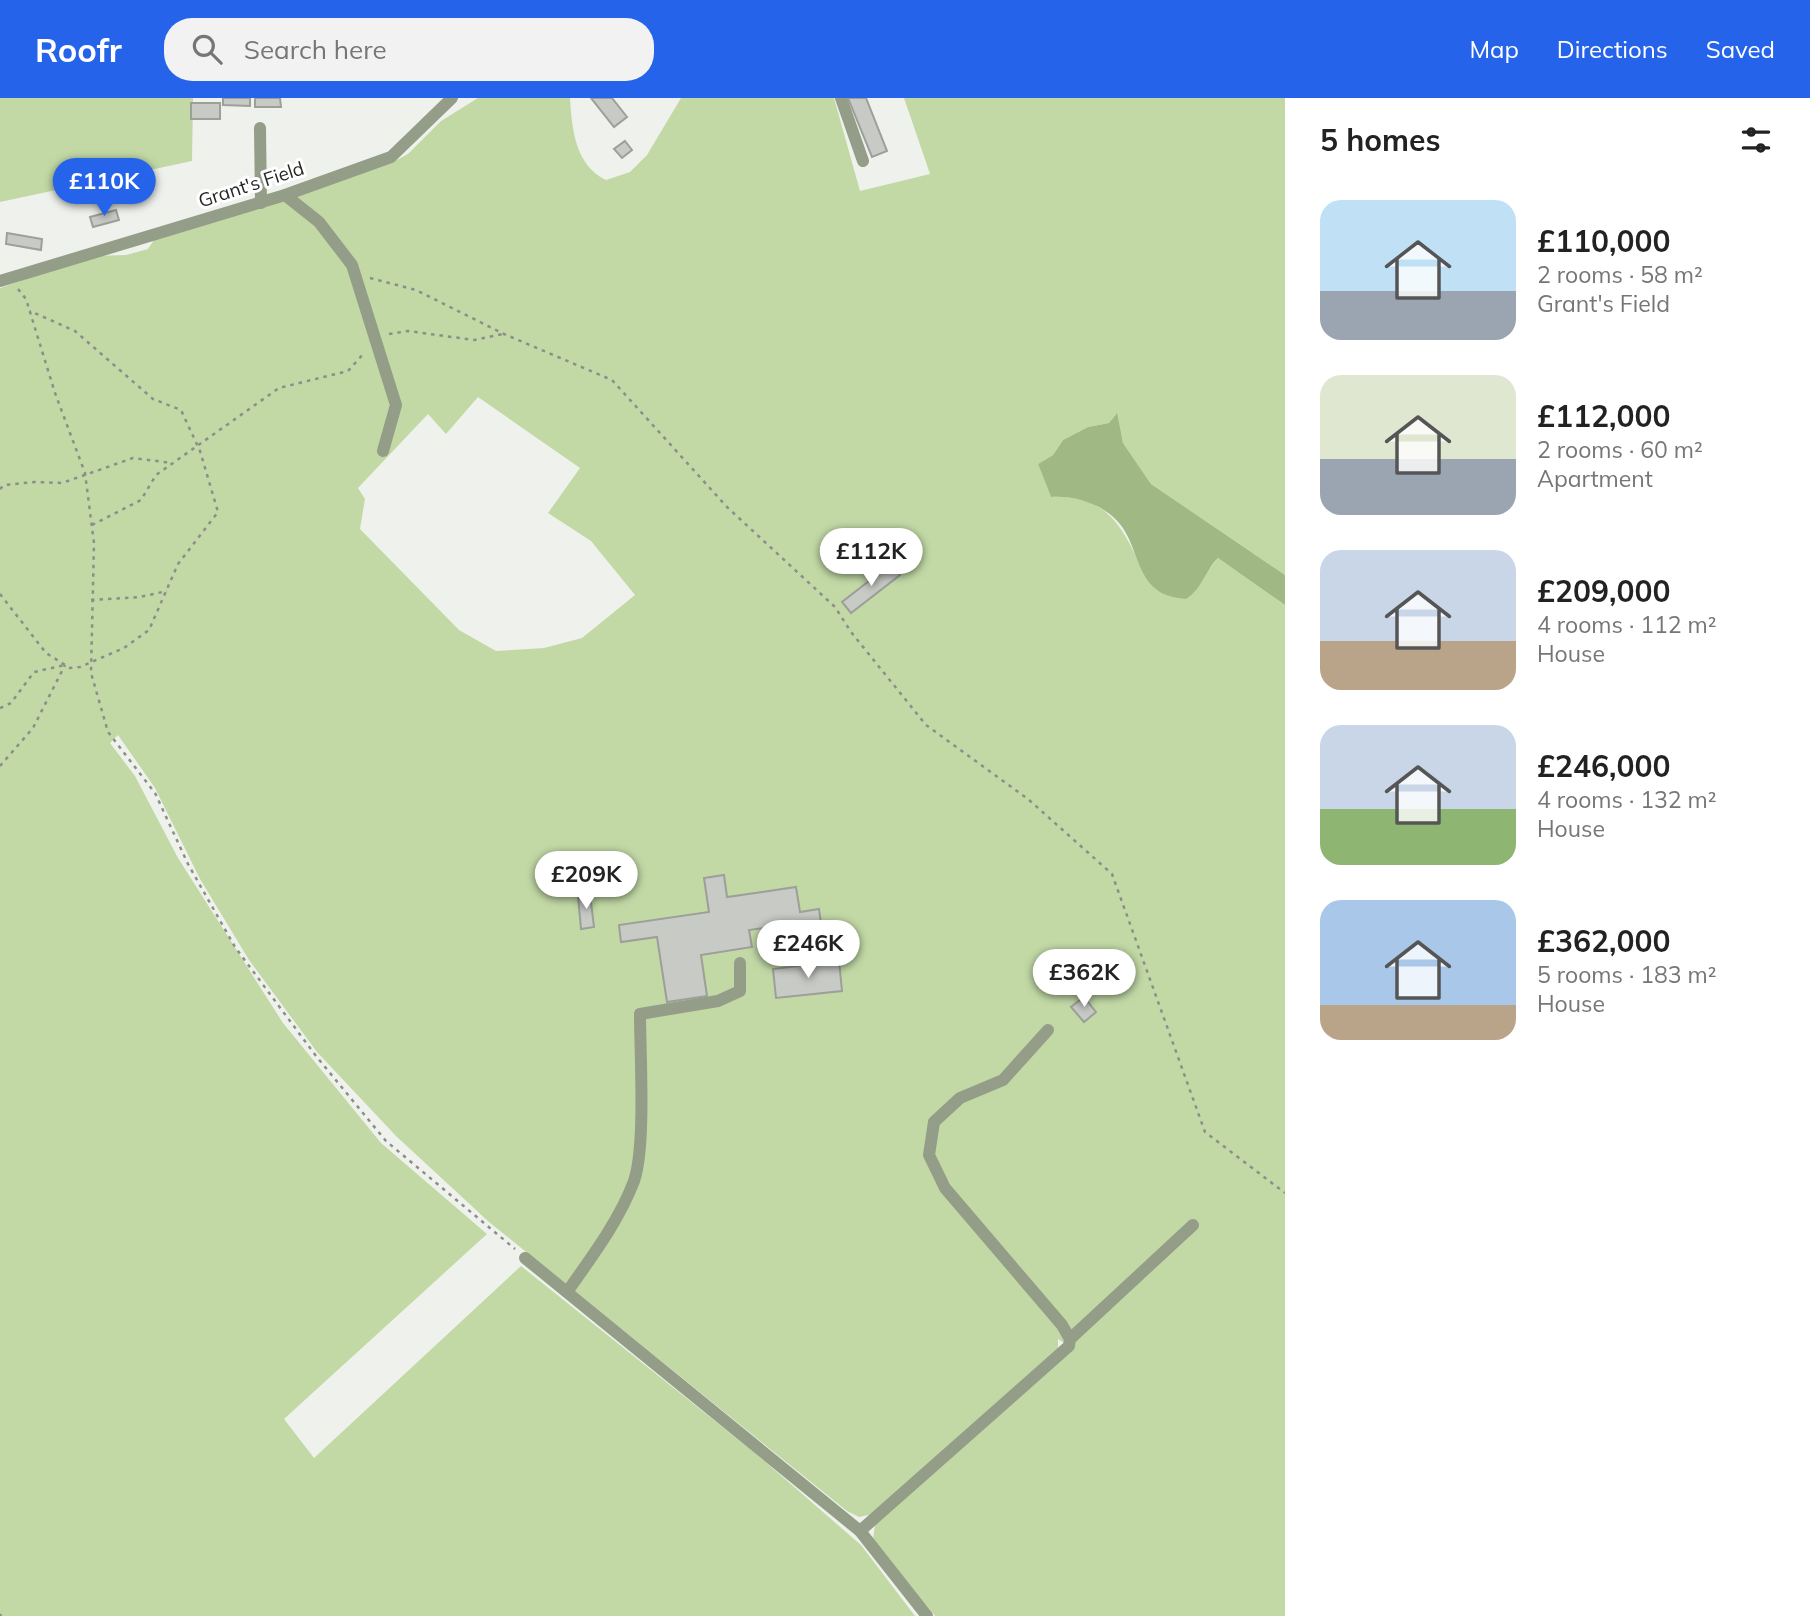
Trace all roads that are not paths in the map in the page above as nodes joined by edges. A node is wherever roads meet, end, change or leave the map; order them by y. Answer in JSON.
{"nodes":[{"id":1,"x":452,"y":98,"type":"edge"},
{"id":2,"x":841,"y":98,"type":"edge"},
{"id":3,"x":260,"y":128,"type":"dead end"},
{"id":4,"x":863,"y":161,"type":"dead end"},
{"id":5,"x":285,"y":195,"type":"junction"},
{"id":6,"x":261,"y":203,"type":"junction"},
{"id":7,"x":4,"y":280,"type":"edge"},
{"id":8,"x":383,"y":451,"type":"dead end"},
{"id":9,"x":740,"y":963,"type":"dead end"},
{"id":10,"x":1048,"y":1030,"type":"dead end"},
{"id":11,"x":1193,"y":1224,"type":"dead end"},
{"id":12,"x":525,"y":1258,"type":"road end"},
{"id":13,"x":567,"y":1292,"type":"junction"},
{"id":14,"x":1070,"y":1339,"type":"junction"},
{"id":15,"x":860,"y":1531,"type":"junction"},
{"id":16,"x":927,"y":1616,"type":"edge"}],
"edges":[{"from":1,"to":5,"type":"street","name":"Grant's Field"},
{"from":2,"to":4,"type":"street"},
{"from":3,"to":6,"type":"street"},
{"from":5,"to":6,"type":"street","name":"Grant's Field"},
{"from":5,"to":8,"type":"street"},
{"from":6,"to":7,"type":"street","name":"Grant's Field"},
{"from":9,"to":13,"type":"street"},
{"from":10,"to":14,"type":"street"},
{"from":11,"to":14,"type":"street"},
{"from":12,"to":13,"type":"street"},
{"from":13,"to":15,"type":"street"},
{"from":14,"to":15,"type":"street"},
{"from":15,"to":16,"type":"street"}]}
